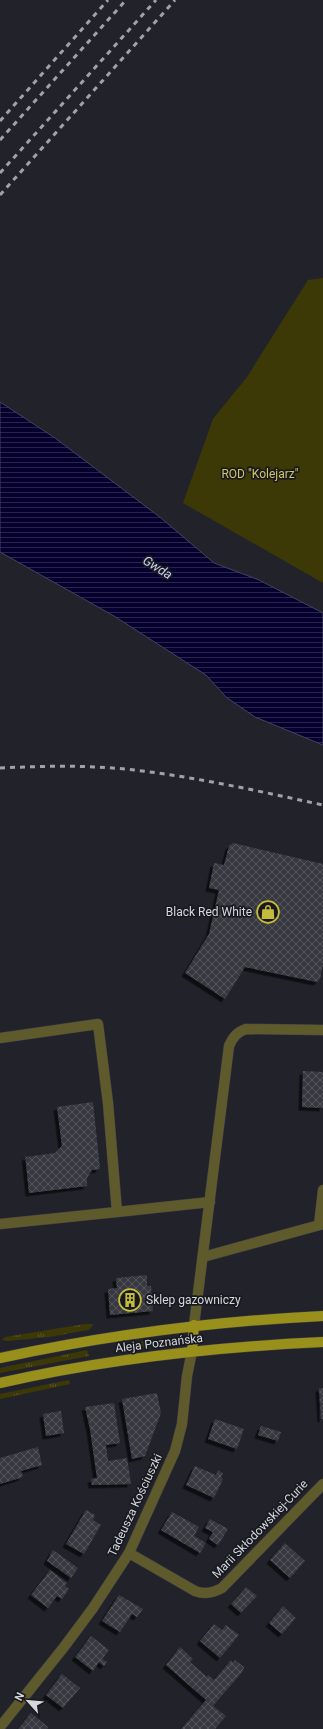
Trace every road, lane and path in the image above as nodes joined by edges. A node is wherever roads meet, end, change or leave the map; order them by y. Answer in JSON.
{"nodes":[{"id":1,"x":323,"y":1030,"type":"edge"},
{"id":2,"x":0,"y":1038,"type":"edge"},
{"id":3,"x":323,"y":1190,"type":"edge"},
{"id":4,"x":210,"y":1202,"type":"junction"},
{"id":5,"x":117,"y":1212,"type":"junction"},
{"id":6,"x":0,"y":1224,"type":"edge"},
{"id":7,"x":321,"y":1225,"type":"edge"},
{"id":8,"x":203,"y":1257,"type":"junction"},
{"id":9,"x":323,"y":1316,"type":"edge"},
{"id":10,"x":194,"y":1326,"type":"junction"},
{"id":11,"x":323,"y":1342,"type":"edge"},
{"id":12,"x":192,"y":1351,"type":"junction"},
{"id":13,"x":0,"y":1358,"type":"edge"},
{"id":14,"x":0,"y":1384,"type":"edge"},
{"id":15,"x":323,"y":1484,"type":"edge"},
{"id":16,"x":129,"y":1553,"type":"junction"},
{"id":17,"x":0,"y":1726,"type":"edge"}],
"edges":[{"from":1,"to":4,"type":"street"},
{"from":2,"to":5,"type":"street"},
{"from":3,"to":7,"type":"street"},
{"from":4,"to":5,"type":"street"},
{"from":4,"to":8,"type":"street"},
{"from":5,"to":6,"type":"street"},
{"from":7,"to":8,"type":"street"},
{"from":8,"to":10,"type":"street"},
{"from":9,"to":10,"type":"main road","name":"Aleja Poznańska"},
{"from":10,"to":12,"type":"main road"},
{"from":10,"to":13,"type":"main road","name":"Aleja Poznańska"},
{"from":11,"to":12,"type":"main road","name":"Aleja Poznańska"},
{"from":12,"to":14,"type":"main road","name":"Aleja Poznańska"},
{"from":12,"to":16,"type":"street","name":"Tadeusza Kościuszki"},
{"from":15,"to":16,"type":"street","name":"Marii Skłodowskiej-Curie"},
{"from":16,"to":17,"type":"street","name":"Tadeusza Kościuszki"}]}
